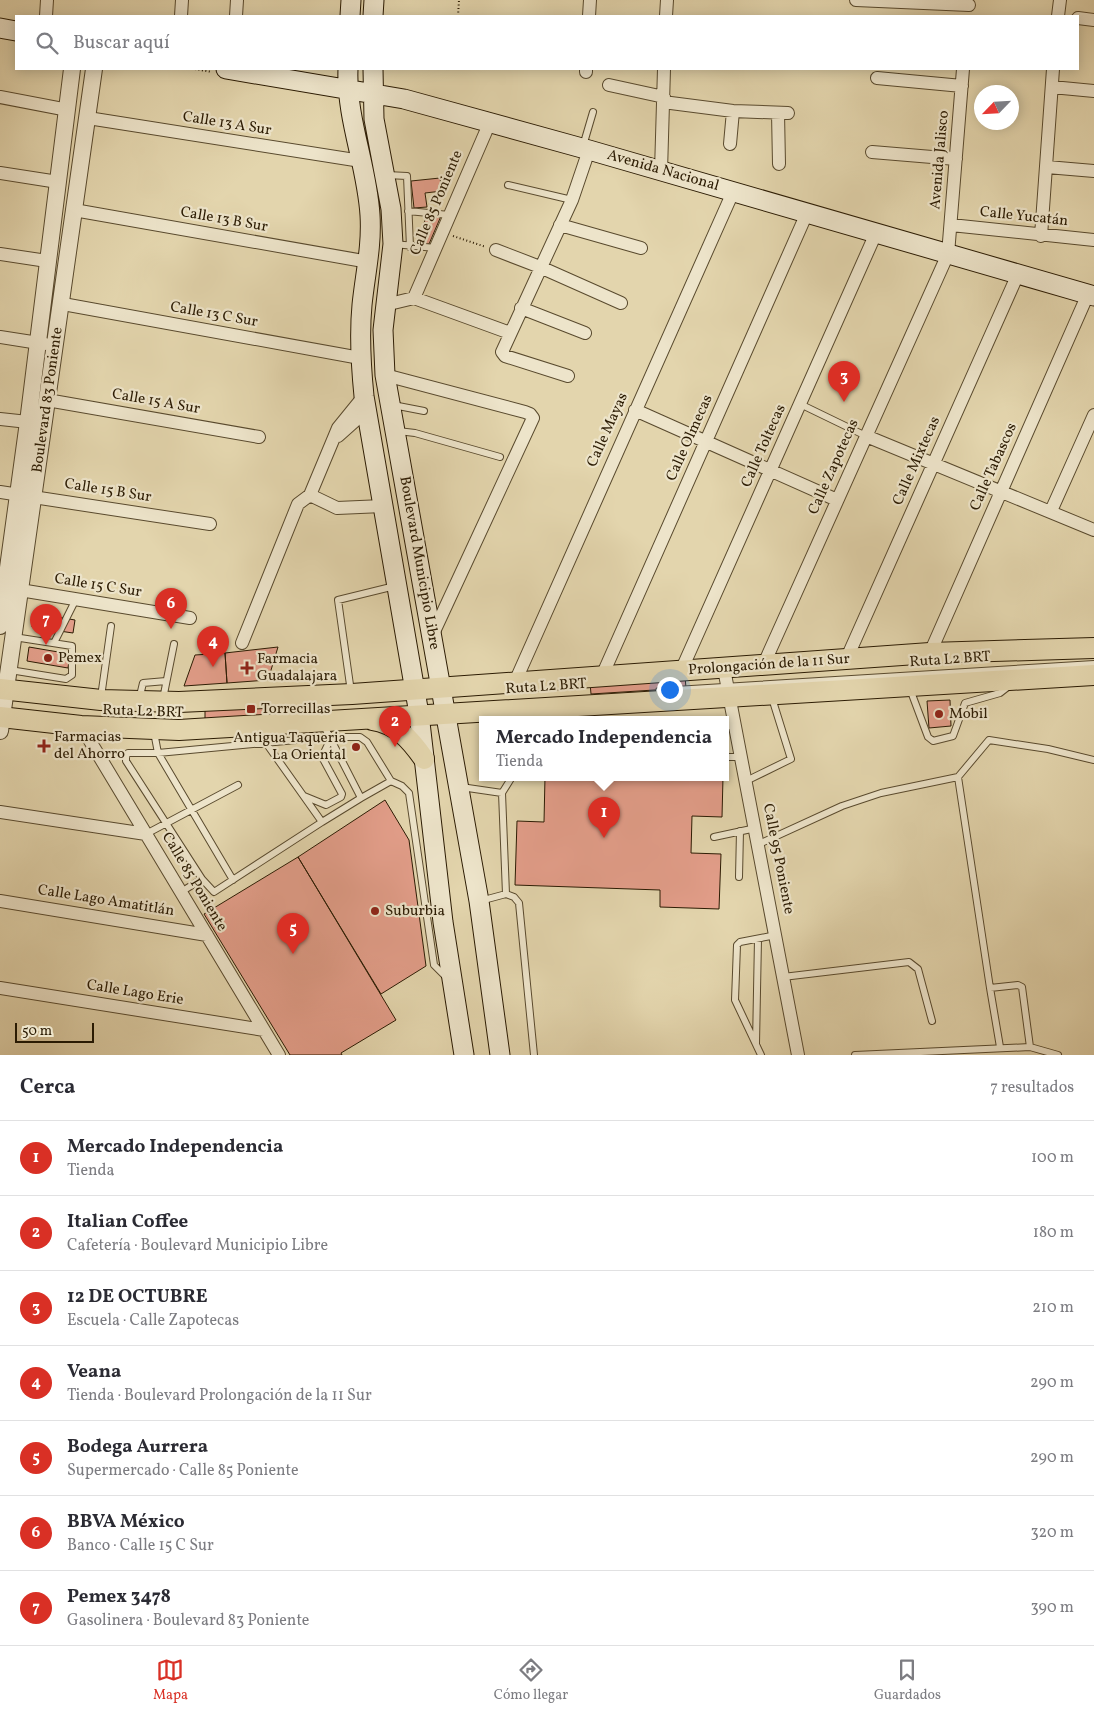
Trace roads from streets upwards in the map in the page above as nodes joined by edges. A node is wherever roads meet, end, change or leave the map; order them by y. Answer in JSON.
{"nodes":[{"id":1,"x":47,"y":0,"type":"edge"},
{"id":2,"x":182,"y":0,"type":"edge"},
{"id":3,"x":237,"y":0,"type":"edge"},
{"id":4,"x":351,"y":0,"type":"edge"},
{"id":5,"x":374,"y":0,"type":"edge"},
{"id":6,"x":590,"y":0,"type":"edge"},
{"id":7,"x":667,"y":0,"type":"edge"},
{"id":8,"x":856,"y":0,"type":"edge"},
{"id":9,"x":1060,"y":0,"type":"edge"},
{"id":10,"x":969,"y":7,"type":"edge"},
{"id":11,"x":46,"y":15,"type":"edge"},
{"id":12,"x":181,"y":15,"type":"edge"},
{"id":13,"x":236,"y":15,"type":"edge"},
{"id":14,"x":350,"y":15,"type":"edge"},
{"id":15,"x":374,"y":15,"type":"edge"},
{"id":16,"x":589,"y":15,"type":"edge"},
{"id":17,"x":666,"y":15,"type":"edge"},
{"id":18,"x":1058,"y":15,"type":"edge"},
{"id":19,"x":1079,"y":18,"type":"edge"},
{"id":20,"x":1094,"y":20,"type":"edge"},
{"id":21,"x":0,"y":28,"type":"edge"},
{"id":22,"x":15,"y":31,"type":"edge"},
{"id":23,"x":72,"y":70,"type":"edge"},
{"id":24,"x":94,"y":70,"type":"edge"},
{"id":25,"x":236,"y":70,"type":"edge"},
{"id":26,"x":348,"y":70,"type":"edge"},
{"id":27,"x":373,"y":70,"type":"edge"},
{"id":28,"x":664,"y":70,"type":"edge"},
{"id":29,"x":963,"y":70,"type":"edge"},
{"id":30,"x":1054,"y":70,"type":"edge"},
{"id":31,"x":877,"y":78,"type":"dead end"},
{"id":32,"x":609,"y":85,"type":"dead end"},
{"id":33,"x":962,"y":86,"type":"junction"},
{"id":34,"x":1052,"y":87,"type":"junction"},
{"id":35,"x":348,"y":90,"type":"junction"},
{"id":36,"x":1094,"y":91,"type":"edge"},
{"id":37,"x":373,"y":94,"type":"junction"},
{"id":38,"x":0,"y":97,"type":"edge"},
{"id":39,"x":663,"y":100,"type":"junction"},
{"id":40,"x":68,"y":110,"type":"junction"},
{"id":41,"x":733,"y":111,"type":"junction"},
{"id":42,"x":88,"y":118,"type":"junction"},
{"id":43,"x":490,"y":122,"type":"junction"},
{"id":44,"x":730,"y":144,"type":"dead end"},
{"id":45,"x":586,"y":149,"type":"junction"},
{"id":46,"x":872,"y":152,"type":"dead end"},
{"id":47,"x":956,"y":159,"type":"junction"},
{"id":48,"x":361,"y":161,"type":"junction"},
{"id":49,"x":779,"y":164,"type":"dead end"},
{"id":50,"x":1047,"y":167,"type":"junction"},
{"id":51,"x":661,"y":171,"type":"junction"},
{"id":52,"x":1094,"y":171,"type":"edge"},
{"id":53,"x":0,"y":173,"type":"edge"},
{"id":54,"x":58,"y":182,"type":"junction"},
{"id":55,"x":733,"y":192,"type":"junction"},
{"id":56,"x":74,"y":210,"type":"junction"},
{"id":57,"x":807,"y":213,"type":"junction"},
{"id":58,"x":560,"y":225,"type":"junction"},
{"id":59,"x":951,"y":225,"type":"junction"},
{"id":60,"x":876,"y":233,"type":"junction"},
{"id":61,"x":1042,"y":236,"type":"junction"},
{"id":62,"x":1094,"y":240,"type":"edge"},
{"id":63,"x":641,"y":248,"type":"dead end"},
{"id":64,"x":496,"y":250,"type":"road end"},
{"id":65,"x":0,"y":254,"type":"edge"},
{"id":66,"x":948,"y":254,"type":"junction"},
{"id":67,"x":47,"y":261,"type":"junction"},
{"id":68,"x":369,"y":262,"type":"junction"},
{"id":69,"x":540,"y":267,"type":"junction"},
{"id":70,"x":1018,"y":274,"type":"junction"},
{"id":71,"x":1091,"y":295,"type":"edge"},
{"id":72,"x":414,"y":298,"type":"junction"},
{"id":73,"x":620,"y":303,"type":"dead end"},
{"id":74,"x":63,"y":304,"type":"junction"},
{"id":75,"x":385,"y":305,"type":"junction"},
{"id":76,"x":522,"y":308,"type":"junction"},
{"id":77,"x":510,"y":332,"type":"junction"},
{"id":78,"x":585,"y":333,"type":"dead end"},
{"id":79,"x":0,"y":337,"type":"edge"},
{"id":80,"x":37,"y":342,"type":"junction"},
{"id":81,"x":55,"y":345,"type":"junction"},
{"id":82,"x":360,"y":358,"type":"junction"},
{"id":83,"x":385,"y":375,"type":"junction"},
{"id":84,"x":568,"y":376,"type":"dead end"},
{"id":85,"x":47,"y":400,"type":"junction"},
{"id":86,"x":365,"y":404,"type":"junction"},
{"id":87,"x":635,"y":410,"type":"junction"},
{"id":88,"x":1094,"y":415,"type":"edge"},
{"id":89,"x":0,"y":419,"type":"edge"},
{"id":90,"x":28,"y":422,"type":"junction"},
{"id":91,"x":259,"y":436,"type":"dead end"},
{"id":92,"x":866,"y":436,"type":"junction"},
{"id":93,"x":706,"y":441,"type":"junction"},
{"id":94,"x":934,"y":464,"type":"junction"},
{"id":95,"x":770,"y":470,"type":"junction"},
{"id":96,"x":0,"y":492,"type":"edge"},
{"id":97,"x":1001,"y":492,"type":"junction"},
{"id":98,"x":26,"y":494,"type":"junction"},
{"id":99,"x":310,"y":495,"type":"junction"},
{"id":100,"x":838,"y":500,"type":"junction"},
{"id":101,"x":382,"y":506,"type":"junction"},
{"id":102,"x":1051,"y":511,"type":"junction"},
{"id":103,"x":210,"y":524,"type":"dead end"},
{"id":104,"x":1094,"y":530,"type":"edge"},
{"id":105,"x":8,"y":591,"type":"edge"},
{"id":106,"x":190,"y":618,"type":"dead end"},
{"id":107,"x":0,"y":626,"type":"edge"},
{"id":108,"x":432,"y":636,"type":"junction"},
{"id":109,"x":242,"y":643,"type":"dead end"},
{"id":110,"x":1094,"y":648,"type":"edge"},
{"id":111,"x":930,"y":653,"type":"junction"},
{"id":112,"x":846,"y":660,"type":"junction"},
{"id":113,"x":763,"y":666,"type":"junction"},
{"id":114,"x":681,"y":671,"type":"junction"},
{"id":115,"x":1094,"y":675,"type":"edge"},
{"id":116,"x":602,"y":676,"type":"junction"},
{"id":117,"x":727,"y":681,"type":"junction"},
{"id":118,"x":515,"y":682,"type":"junction"},
{"id":119,"x":4,"y":688,"type":"edge"},
{"id":120,"x":444,"y":700,"type":"junction"},
{"id":121,"x":417,"y":702,"type":"junction"},
{"id":122,"x":353,"y":718,"type":"junction"},
{"id":123,"x":1,"y":719,"type":"edge"},
{"id":124,"x":80,"y":726,"type":"junction"},
{"id":125,"x":730,"y":726,"type":"edge"},
{"id":126,"x":424,"y":759,"type":"junction"},
{"id":127,"x":0,"y":812,"type":"edge"},
{"id":128,"x":146,"y":834,"type":"junction"},
{"id":129,"x":0,"y":900,"type":"edge"},
{"id":130,"x":207,"y":934,"type":"junction"},
{"id":131,"x":0,"y":988,"type":"edge"},
{"id":132,"x":264,"y":1030,"type":"junction"},
{"id":133,"x":279,"y":1055,"type":"edge"},
{"id":134,"x":464,"y":1055,"type":"edge"},
{"id":135,"x":500,"y":1055,"type":"edge"},
{"id":136,"x":798,"y":1055,"type":"edge"}],
"edges":[{"from":1,"to":11,"type":"street"},
{"from":2,"to":12,"type":"street"},
{"from":3,"to":13,"type":"street"},
{"from":4,"to":14,"type":"main road"},
{"from":5,"to":15,"type":"main road"},
{"from":6,"to":16,"type":"street"},
{"from":7,"to":17,"type":"street"},
{"from":8,"to":10,"type":"street"},
{"from":9,"to":18,"type":"street"},
{"from":19,"to":20,"type":"street"},
{"from":21,"to":22,"type":"main road"},
{"from":23,"to":40,"type":"street","name":"Boulevard 83 Poniente"},
{"from":24,"to":42,"type":"street","name":"Boulevard 83 Poniente"},
{"from":25,"to":35,"type":"main road","name":"Avenida Nacional"},
{"from":26,"to":35,"type":"main road","name":"Boulevard Municipio Libre"},
{"from":27,"to":37,"type":"main road","name":"Boulevard Municipio Libre"},
{"from":28,"to":39,"type":"street"},
{"from":29,"to":33,"type":"street","name":"Avenida Jalisco"},
{"from":30,"to":34,"type":"street"},
{"from":31,"to":33,"type":"street"},
{"from":32,"to":39,"type":"street"},
{"from":33,"to":47,"type":"street","name":"Avenida Jalisco"},
{"from":34,"to":36,"type":"street"},
{"from":34,"to":50,"type":"street"},
{"from":35,"to":37,"type":"main road","name":"Avenida Nacional"},
{"from":35,"to":48,"type":"main road","name":"Boulevard Municipio Libre"},
{"from":37,"to":43,"type":"main road","name":"Avenida Nacional"},
{"from":37,"to":75,"type":"main road","name":"Boulevard Municipio Libre"},
{"from":38,"to":40,"type":"street"},
{"from":39,"to":41,"type":"street"},
{"from":39,"to":51,"type":"street"},
{"from":40,"to":54,"type":"street","name":"Boulevard 83 Poniente"},
{"from":41,"to":44,"type":"street"},
{"from":41,"to":49,"type":"street"},
{"from":42,"to":48,"type":"street","name":"Calle 13 A Sur"},
{"from":42,"to":56,"type":"street","name":"Boulevard 83 Poniente"},
{"from":43,"to":45,"type":"main road","name":"Avenida Nacional"},
{"from":43,"to":72,"type":"street","name":"Calle 85 Poniente"},
{"from":45,"to":51,"type":"main road","name":"Avenida Nacional"},
{"from":45,"to":58,"type":"street"},
{"from":46,"to":47,"type":"street"},
{"from":47,"to":59,"type":"street","name":"Avenida Jalisco"},
{"from":48,"to":68,"type":"main road","name":"Boulevard Municipio Libre"},
{"from":50,"to":52,"type":"street"},
{"from":50,"to":61,"type":"street"},
{"from":51,"to":55,"type":"main road","name":"Avenida Nacional"},
{"from":53,"to":54,"type":"street"},
{"from":54,"to":67,"type":"street","name":"Boulevard 83 Poniente"},
{"from":55,"to":57,"type":"main road","name":"Avenida Nacional"},
{"from":55,"to":87,"type":"street","name":"Calle Mayas"},
{"from":56,"to":68,"type":"street","name":"Calle 13 B Sur"},
{"from":56,"to":74,"type":"street","name":"Boulevard 83 Poniente"},
{"from":57,"to":60,"type":"main road","name":"Avenida Nacional"},
{"from":57,"to":93,"type":"street","name":"Calle Olmecas"},
{"from":58,"to":63,"type":"street"},
{"from":58,"to":69,"type":"street"},
{"from":59,"to":61,"type":"street","name":"Calle Yucatán"},
{"from":59,"to":66,"type":"street","name":"Avenida Jalisco"},
{"from":60,"to":66,"type":"main road","name":"Avenida Nacional"},
{"from":60,"to":95,"type":"street","name":"Calle Toltecas"},
{"from":61,"to":62,"type":"street","name":"Calle Yucatán"},
{"from":64,"to":69,"type":"street"},
{"from":65,"to":67,"type":"street"},
{"from":66,"to":70,"type":"main road","name":"Avenida Nacional"},
{"from":66,"to":92,"type":"street","name":"Calle Zapotecas"},
{"from":67,"to":80,"type":"street","name":"Boulevard 83 Poniente"},
{"from":68,"to":82,"type":"main road","name":"Boulevard Municipio Libre"},
{"from":69,"to":73,"type":"street"},
{"from":69,"to":76,"type":"street"},
{"from":70,"to":71,"type":"main road","name":"Avenida Nacional"},
{"from":70,"to":94,"type":"street","name":"Calle Mixtecas"},
{"from":71,"to":97,"type":"street","name":"Calle Tabascos"},
{"from":72,"to":75,"type":"street"},
{"from":72,"to":77,"type":"street"},
{"from":74,"to":81,"type":"street","name":"Boulevard 83 Poniente"},
{"from":74,"to":82,"type":"street","name":"Calle 13 C Sur"},
{"from":75,"to":83,"type":"main road","name":"Boulevard Municipio Libre"},
{"from":76,"to":77,"type":"street"},
{"from":76,"to":78,"type":"street"},
{"from":77,"to":84,"type":"street"},
{"from":79,"to":80,"type":"street"},
{"from":80,"to":81,"type":"street"},
{"from":80,"to":90,"type":"street","name":"Boulevard 83 Poniente"},
{"from":81,"to":85,"type":"street","name":"Boulevard 83 Poniente"},
{"from":82,"to":86,"type":"main road","name":"Boulevard Municipio Libre"},
{"from":83,"to":108,"type":"main road","name":"Boulevard Municipio Libre"},
{"from":83,"to":108,"type":"street"},
{"from":85,"to":91,"type":"street","name":"Calle 15 A Sur"},
{"from":85,"to":98,"type":"street","name":"Boulevard 83 Poniente"},
{"from":86,"to":99,"type":"street"},
{"from":86,"to":101,"type":"main road","name":"Boulevard Municipio Libre"},
{"from":87,"to":93,"type":"street"},
{"from":87,"to":118,"type":"street","name":"Calle Mayas"},
{"from":88,"to":102,"type":"street"},
{"from":89,"to":90,"type":"street"},
{"from":90,"to":98,"type":"street","name":"Boulevard 83 Poniente"},
{"from":92,"to":94,"type":"street"},
{"from":92,"to":100,"type":"street","name":"Calle Zapotecas"},
{"from":93,"to":95,"type":"street"},
{"from":93,"to":116,"type":"street","name":"Calle Olmecas"},
{"from":94,"to":97,"type":"street"},
{"from":94,"to":112,"type":"street","name":"Calle Mixtecas"},
{"from":95,"to":100,"type":"street"},
{"from":95,"to":114,"type":"street","name":"Calle Toltecas"},
{"from":96,"to":98,"type":"street","name":"Calle 15 B Sur"},
{"from":97,"to":102,"type":"street"},
{"from":97,"to":111,"type":"street","name":"Calle Tabascos"},
{"from":98,"to":103,"type":"street","name":"Calle 15 B Sur"},
{"from":98,"to":105,"type":"street","name":"Boulevard 83 Poniente"},
{"from":99,"to":101,"type":"street"},
{"from":99,"to":109,"type":"street"},
{"from":100,"to":113,"type":"street","name":"Calle Zapotecas"},
{"from":101,"to":121,"type":"main road","name":"Boulevard Municipio Libre"},
{"from":102,"to":104,"type":"street"},
{"from":105,"to":106,"type":"street","name":"Calle 15 C Sur"},
{"from":105,"to":107,"type":"street","name":"Boulevard 83 Poniente"},
{"from":105,"to":119,"type":"street","name":"Boulevard 83 Poniente"},
{"from":108,"to":120,"type":"main road","name":"Boulevard Municipio Libre"},
{"from":110,"to":111,"type":"main road","name":"Prolongación de la 11 Sur"},
{"from":111,"to":112,"type":"main road","name":"Prolongación de la 11 Sur"},
{"from":112,"to":113,"type":"main road","name":"Prolongación de la 11 Sur"},
{"from":113,"to":117,"type":"main road","name":"Prolongación de la 11 Sur"},
{"from":114,"to":116,"type":"main road","name":"Prolongación de la 11 Sur"},
{"from":114,"to":117,"type":"main road","name":"Prolongación de la 11 Sur"},
{"from":115,"to":117,"type":"main road","name":"Prolongación de la 11 Sur"},
{"from":116,"to":118,"type":"main road","name":"Prolongación de la 11 Sur"},
{"from":117,"to":120,"type":"main road","name":"Prolongación de la 11 Sur"},
{"from":117,"to":125,"type":"street","name":"Calle 95 Poniente"},
{"from":118,"to":120,"type":"main road","name":"Prolongación de la 11 Sur"},
{"from":119,"to":121,"type":"main road"},
{"from":119,"to":123,"type":"street","name":"Boulevard 83 Poniente"},
{"from":120,"to":121,"type":"main road","name":"Prolongación de la 11 Sur"},
{"from":120,"to":135,"type":"main road","name":"Boulevard Municipio Libre"},
{"from":121,"to":122,"type":"main road"},
{"from":121,"to":126,"type":"main road","name":"Boulevard Municipio Libre"},
{"from":122,"to":124,"type":"main road"},
{"from":122,"to":126,"type":"main road"},
{"from":123,"to":124,"type":"main road"},
{"from":124,"to":128,"type":"street","name":"Calle 85 Poniente"},
{"from":125,"to":136,"type":"street","name":"Calle 95 Poniente"},
{"from":126,"to":134,"type":"main road","name":"Boulevard Municipio Libre"},
{"from":127,"to":128,"type":"street"},
{"from":128,"to":130,"type":"street","name":"Calle 85 Poniente"},
{"from":129,"to":130,"type":"street","name":"Calle Lago Amatitlán"},
{"from":130,"to":132,"type":"street","name":"Calle 85 Poniente"},
{"from":131,"to":132,"type":"street","name":"Calle Lago Erie"},
{"from":132,"to":133,"type":"street","name":"Calle 85 Poniente"}]}
